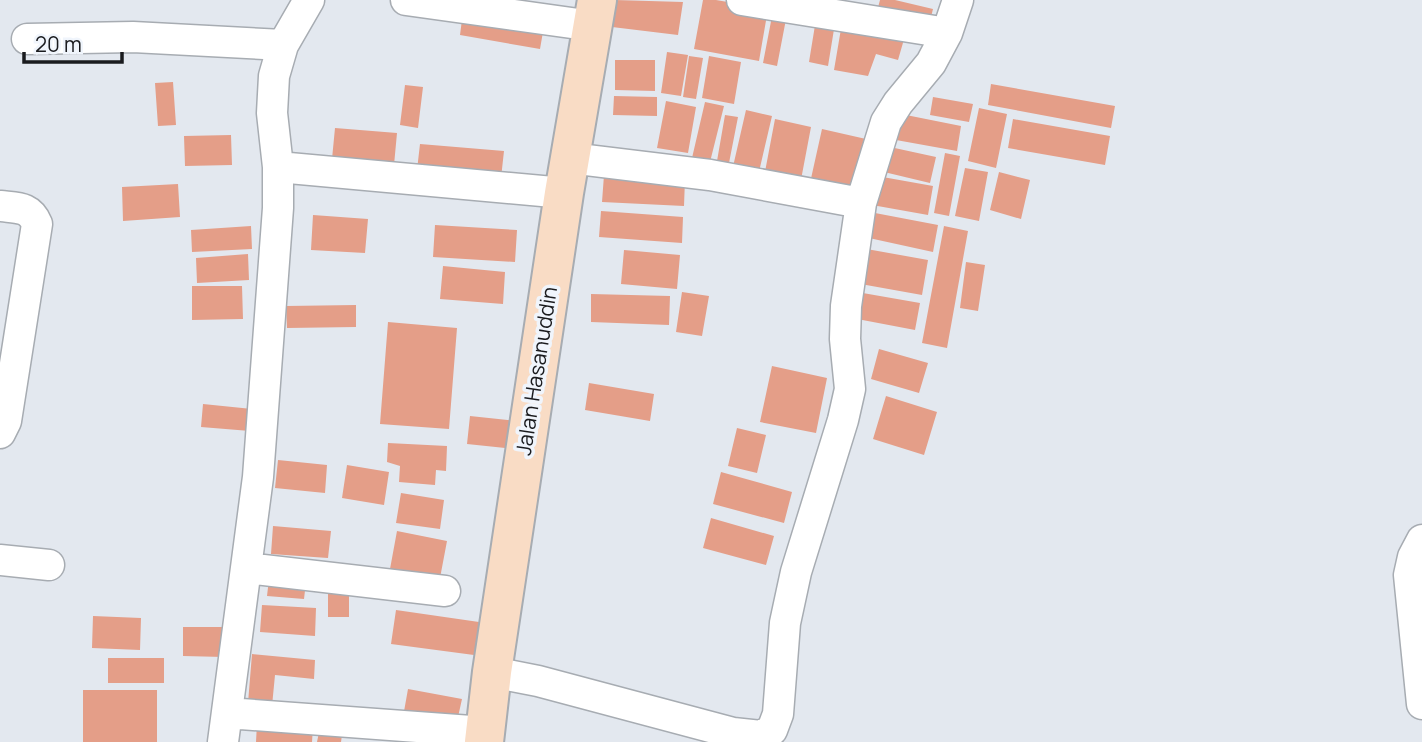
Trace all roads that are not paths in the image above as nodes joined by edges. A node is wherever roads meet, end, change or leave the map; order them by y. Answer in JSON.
{"nodes":[{"id":1,"x":309,"y":0,"type":"edge"},
{"id":2,"x":406,"y":0,"type":"edge"},
{"id":3,"x":742,"y":0,"type":"edge"},
{"id":4,"x":958,"y":0,"type":"edge"},
{"id":5,"x":595,"y":13,"type":"edge"},
{"id":6,"x":947,"y":33,"type":"junction"},
{"id":7,"x":27,"y":39,"type":"dead end"},
{"id":8,"x":283,"y":45,"type":"junction"},
{"id":9,"x":278,"y":167,"type":"junction"},
{"id":10,"x":567,"y":175,"type":"junction"},
{"id":11,"x":861,"y":204,"type":"junction"},
{"id":12,"x":0,"y":206,"type":"edge"},
{"id":13,"x":0,"y":432,"type":"edge"},
{"id":14,"x":1422,"y":540,"type":"edge"},
{"id":15,"x":0,"y":560,"type":"edge"},
{"id":16,"x":49,"y":565,"type":"dead end"},
{"id":17,"x":247,"y":568,"type":"junction"},
{"id":18,"x":444,"y":591,"type":"dead end"},
{"id":19,"x":492,"y":672,"type":"junction"},
{"id":20,"x":1422,"y":704,"type":"edge"},
{"id":21,"x":227,"y":713,"type":"junction"},
{"id":22,"x":484,"y":737,"type":"edge"},
{"id":23,"x":223,"y":742,"type":"edge"}],
"edges":[{"from":1,"to":8,"type":"street"},
{"from":2,"to":5,"type":"street"},
{"from":3,"to":6,"type":"street"},
{"from":4,"to":6,"type":"street"},
{"from":5,"to":10,"type":"main road","name":"Jalan Hasanuddin"},
{"from":6,"to":11,"type":"street"},
{"from":7,"to":8,"type":"street"},
{"from":8,"to":9,"type":"street"},
{"from":9,"to":10,"type":"street"},
{"from":9,"to":17,"type":"street"},
{"from":10,"to":11,"type":"street"},
{"from":10,"to":19,"type":"main road","name":"Jalan Hasanuddin"},
{"from":11,"to":19,"type":"street"},
{"from":12,"to":13,"type":"street"},
{"from":14,"to":20,"type":"street"},
{"from":15,"to":16,"type":"street"},
{"from":17,"to":18,"type":"street"},
{"from":17,"to":21,"type":"street"},
{"from":19,"to":22,"type":"main road","name":"Jalan Hasanuddin"},
{"from":21,"to":22,"type":"street"},
{"from":21,"to":23,"type":"street"}]}
